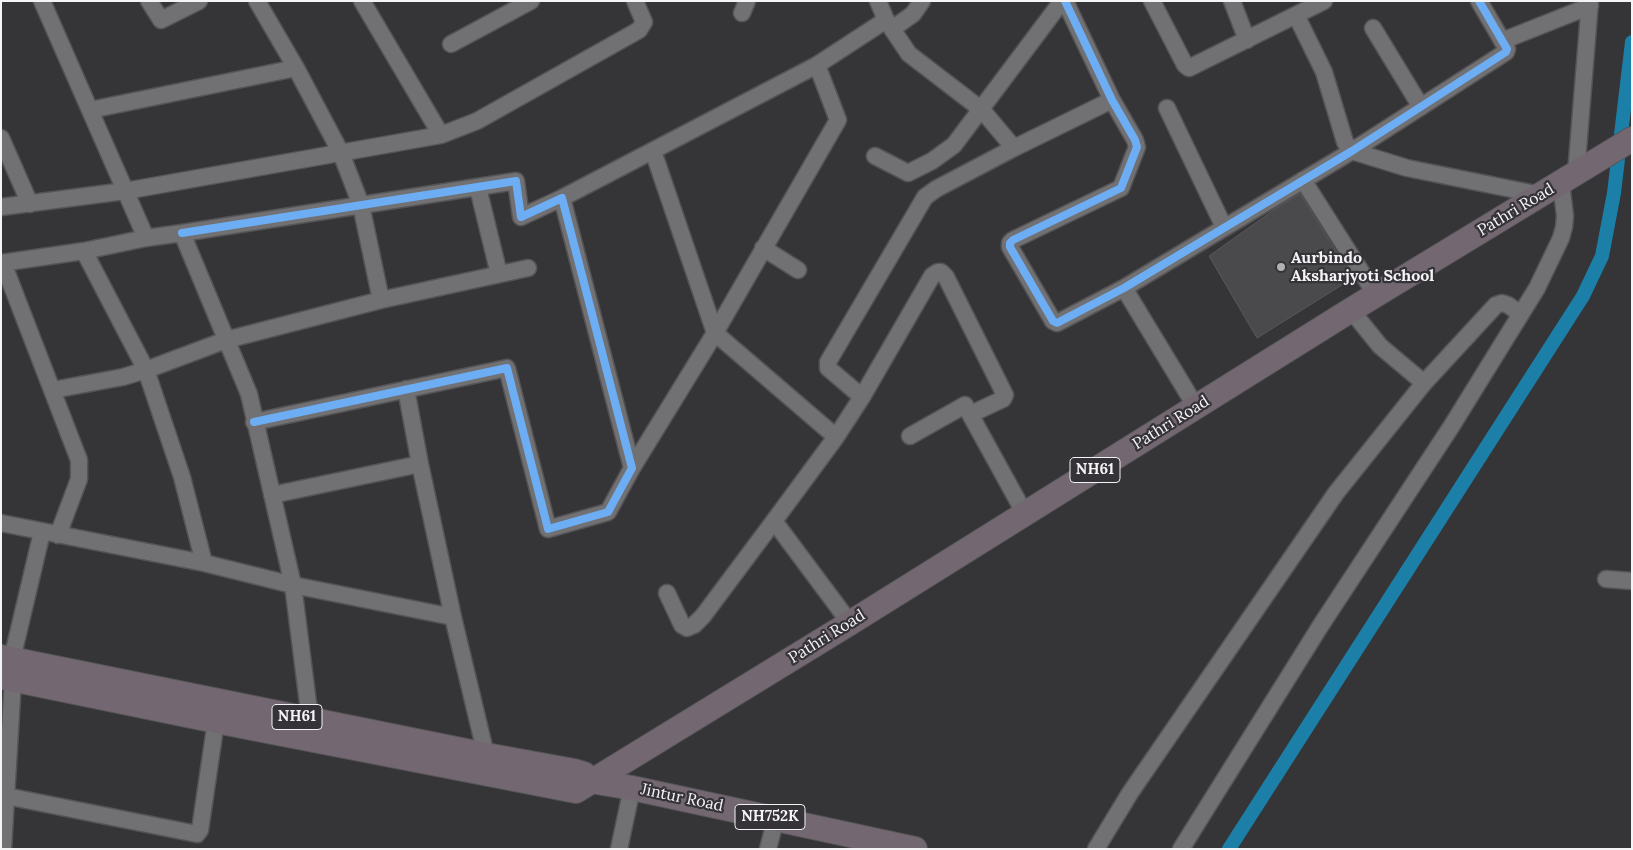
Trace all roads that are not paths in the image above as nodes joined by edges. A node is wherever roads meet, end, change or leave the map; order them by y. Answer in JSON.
{"nodes":[{"id":1,"x":42,"y":1,"type":"edge"},
{"id":2,"x":148,"y":1,"type":"edge"},
{"id":3,"x":199,"y":1,"type":"edge"},
{"id":4,"x":257,"y":1,"type":"edge"},
{"id":5,"x":362,"y":1,"type":"edge"},
{"id":6,"x":531,"y":1,"type":"edge"},
{"id":7,"x":634,"y":1,"type":"edge"},
{"id":8,"x":878,"y":1,"type":"edge"},
{"id":9,"x":922,"y":1,"type":"edge"},
{"id":10,"x":1063,"y":1,"type":"edge"},
{"id":11,"x":1152,"y":1,"type":"edge"},
{"id":12,"x":1232,"y":1,"type":"edge"},
{"id":13,"x":1324,"y":1,"type":"edge"},
{"id":14,"x":1479,"y":1,"type":"edge"},
{"id":15,"x":1590,"y":3,"type":"edge"},
{"id":16,"x":1296,"y":16,"type":"junction"},
{"id":17,"x":889,"y":24,"type":"junction"},
{"id":18,"x":1373,"y":28,"type":"dead end"},
{"id":19,"x":1247,"y":40,"type":"junction"},
{"id":20,"x":1502,"y":41,"type":"junction"},
{"id":21,"x":451,"y":44,"type":"dead end"},
{"id":22,"x":817,"y":65,"type":"junction"},
{"id":23,"x":296,"y":68,"type":"junction"},
{"id":24,"x":1112,"y":100,"type":"junction"},
{"id":25,"x":1421,"y":107,"type":"junction"},
{"id":26,"x":1167,"y":108,"type":"dead end"},
{"id":27,"x":90,"y":110,"type":"junction"},
{"id":28,"x":982,"y":110,"type":"junction"},
{"id":29,"x":441,"y":136,"type":"junction"},
{"id":30,"x":1,"y":138,"type":"edge"},
{"id":31,"x":1632,"y":139,"type":"edge"},
{"id":32,"x":1014,"y":148,"type":"junction"},
{"id":33,"x":652,"y":151,"type":"junction"},
{"id":34,"x":1352,"y":151,"type":"junction"},
{"id":35,"x":341,"y":154,"type":"junction"},
{"id":36,"x":875,"y":156,"type":"dead end"},
{"id":37,"x":1569,"y":178,"type":"junction"},
{"id":38,"x":1304,"y":180,"type":"junction"},
{"id":39,"x":478,"y":188,"type":"junction"},
{"id":40,"x":125,"y":191,"type":"junction"},
{"id":41,"x":1541,"y":195,"type":"junction"},
{"id":42,"x":562,"y":198,"type":"junction"},
{"id":43,"x":30,"y":204,"type":"junction"},
{"id":44,"x":361,"y":205,"type":"junction"},
{"id":45,"x":1,"y":207,"type":"edge"},
{"id":46,"x":1224,"y":228,"type":"junction"},
{"id":47,"x":182,"y":233,"type":"junction"},
{"id":48,"x":146,"y":238,"type":"junction"},
{"id":49,"x":764,"y":248,"type":"junction"},
{"id":50,"x":84,"y":251,"type":"junction"},
{"id":51,"x":2,"y":263,"type":"edge"},
{"id":52,"x":528,"y":268,"type":"dead end"},
{"id":53,"x":798,"y":270,"type":"dead end"},
{"id":54,"x":499,"y":274,"type":"junction"},
{"id":55,"x":1124,"y":288,"type":"junction"},
{"id":56,"x":1376,"y":295,"type":"junction"},
{"id":57,"x":381,"y":300,"type":"junction"},
{"id":58,"x":1351,"y":310,"type":"junction"},
{"id":59,"x":1521,"y":314,"type":"junction"},
{"id":60,"x":715,"y":333,"type":"junction"},
{"id":61,"x":226,"y":340,"type":"junction"},
{"id":62,"x":146,"y":370,"type":"junction"},
{"id":63,"x":1424,"y":383,"type":"junction"},
{"id":64,"x":406,"y":389,"type":"junction"},
{"id":65,"x":53,"y":390,"type":"junction"},
{"id":66,"x":862,"y":397,"type":"junction"},
{"id":67,"x":1196,"y":407,"type":"junction"},
{"id":68,"x":971,"y":414,"type":"junction"},
{"id":69,"x":254,"y":422,"type":"junction"},
{"id":70,"x":910,"y":436,"type":"dead end"},
{"id":71,"x":836,"y":437,"type":"junction"},
{"id":72,"x":420,"y":464,"type":"junction"},
{"id":73,"x":632,"y":468,"type":"junction"},
{"id":74,"x":272,"y":495,"type":"junction"},
{"id":75,"x":1025,"y":514,"type":"junction"},
{"id":76,"x":774,"y":521,"type":"junction"},
{"id":77,"x":1,"y":523,"type":"edge"},
{"id":78,"x":50,"y":533,"type":"junction"},
{"id":79,"x":204,"y":563,"type":"junction"},
{"id":80,"x":1606,"y":579,"type":"dead end"},
{"id":81,"x":1632,"y":581,"type":"edge"},
{"id":82,"x":293,"y":585,"type":"junction"},
{"id":83,"x":667,"y":593,"type":"dead end"},
{"id":84,"x":453,"y":617,"type":"junction"},
{"id":85,"x":850,"y":623,"type":"junction"},
{"id":86,"x":7,"y":668,"type":"edge"},
{"id":87,"x":310,"y":719,"type":"junction"},
{"id":88,"x":216,"y":721,"type":"junction"},
{"id":89,"x":486,"y":755,"type":"junction"},
{"id":90,"x":591,"y":781,"type":"junction"},
{"id":91,"x":628,"y":787,"type":"junction"},
{"id":92,"x":6,"y":796,"type":"junction"},
{"id":93,"x":776,"y":818,"type":"junction"},
{"id":94,"x":3,"y":849,"type":"edge"},
{"id":95,"x":619,"y":849,"type":"edge"},
{"id":96,"x":768,"y":849,"type":"edge"},
{"id":97,"x":915,"y":849,"type":"edge"},
{"id":98,"x":1096,"y":849,"type":"edge"},
{"id":99,"x":1181,"y":849,"type":"edge"}],
"edges":[{"from":1,"to":27,"type":"street"},
{"from":2,"to":3,"type":"street"},
{"from":4,"to":23,"type":"street"},
{"from":5,"to":29,"type":"street"},
{"from":6,"to":21,"type":"street"},
{"from":7,"to":29,"type":"street"},
{"from":8,"to":17,"type":"street"},
{"from":9,"to":17,"type":"street"},
{"from":10,"to":24,"type":"street"},
{"from":10,"to":28,"type":"street"},
{"from":11,"to":19,"type":"street"},
{"from":12,"to":19,"type":"street"},
{"from":13,"to":16,"type":"street"},
{"from":14,"to":20,"type":"street"},
{"from":15,"to":20,"type":"street"},
{"from":15,"to":37,"type":"street"},
{"from":16,"to":19,"type":"street"},
{"from":16,"to":34,"type":"street"},
{"from":17,"to":22,"type":"street"},
{"from":17,"to":28,"type":"street"},
{"from":18,"to":25,"type":"street"},
{"from":20,"to":25,"type":"street"},
{"from":22,"to":33,"type":"street"},
{"from":22,"to":49,"type":"street"},
{"from":23,"to":27,"type":"street"},
{"from":23,"to":35,"type":"street"},
{"from":24,"to":32,"type":"street"},
{"from":24,"to":55,"type":"street"},
{"from":25,"to":34,"type":"street"},
{"from":26,"to":46,"type":"street"},
{"from":27,"to":40,"type":"street"},
{"from":28,"to":32,"type":"street"},
{"from":28,"to":36,"type":"street"},
{"from":29,"to":35,"type":"street"},
{"from":30,"to":43,"type":"street"},
{"from":31,"to":37,"type":"highway","name":"Pathri Road","number":"NH61"},
{"from":32,"to":66,"type":"street"},
{"from":33,"to":42,"type":"street"},
{"from":33,"to":60,"type":"street"},
{"from":34,"to":38,"type":"street"},
{"from":34,"to":41,"type":"street"},
{"from":35,"to":40,"type":"street"},
{"from":35,"to":44,"type":"street"},
{"from":37,"to":41,"type":"highway","name":"Pathri Road","number":"NH61"},
{"from":37,"to":59,"type":"street"},
{"from":38,"to":46,"type":"street"},
{"from":38,"to":56,"type":"street"},
{"from":39,"to":42,"type":"street"},
{"from":39,"to":44,"type":"street"},
{"from":39,"to":54,"type":"street"},
{"from":40,"to":43,"type":"street"},
{"from":40,"to":48,"type":"street"},
{"from":41,"to":56,"type":"highway","name":"Pathri Road","number":"NH61"},
{"from":42,"to":73,"type":"street"},
{"from":43,"to":45,"type":"street"},
{"from":44,"to":47,"type":"street"},
{"from":44,"to":57,"type":"street"},
{"from":46,"to":55,"type":"street"},
{"from":47,"to":48,"type":"street"},
{"from":47,"to":61,"type":"street"},
{"from":48,"to":50,"type":"street"},
{"from":49,"to":53,"type":"street"},
{"from":49,"to":60,"type":"street"},
{"from":50,"to":51,"type":"street"},
{"from":50,"to":62,"type":"street"},
{"from":51,"to":65,"type":"street"},
{"from":52,"to":54,"type":"street"},
{"from":54,"to":57,"type":"street"},
{"from":55,"to":67,"type":"street"},
{"from":56,"to":58,"type":"highway","name":"Pathri Road","number":"NH61"},
{"from":57,"to":61,"type":"street"},
{"from":58,"to":63,"type":"street"},
{"from":58,"to":67,"type":"highway","name":"Pathri Road","number":"NH61"},
{"from":59,"to":63,"type":"street"},
{"from":59,"to":99,"type":"street"},
{"from":60,"to":71,"type":"street"},
{"from":60,"to":73,"type":"street"},
{"from":61,"to":62,"type":"street"},
{"from":61,"to":69,"type":"street"},
{"from":62,"to":65,"type":"street"},
{"from":62,"to":79,"type":"street"},
{"from":63,"to":98,"type":"street"},
{"from":64,"to":69,"type":"street"},
{"from":64,"to":72,"type":"street"},
{"from":64,"to":73,"type":"street"},
{"from":65,"to":78,"type":"street"},
{"from":66,"to":68,"type":"street"},
{"from":66,"to":71,"type":"street"},
{"from":67,"to":75,"type":"highway","name":"Pathri Road","number":"NH61"},
{"from":68,"to":70,"type":"street"},
{"from":68,"to":75,"type":"street"},
{"from":69,"to":74,"type":"street"},
{"from":71,"to":76,"type":"street"},
{"from":72,"to":74,"type":"street"},
{"from":72,"to":84,"type":"street"},
{"from":74,"to":82,"type":"street"},
{"from":75,"to":85,"type":"highway","name":"Pathri Road","number":"NH61"},
{"from":76,"to":83,"type":"street"},
{"from":76,"to":85,"type":"street"},
{"from":77,"to":78,"type":"street"},
{"from":78,"to":79,"type":"street"},
{"from":78,"to":86,"type":"street"},
{"from":79,"to":82,"type":"street"},
{"from":80,"to":81,"type":"street"},
{"from":82,"to":84,"type":"street"},
{"from":82,"to":87,"type":"street"},
{"from":84,"to":89,"type":"street"},
{"from":85,"to":90,"type":"highway","name":"Pathri Road","number":"NH61"},
{"from":86,"to":87,"type":"highway","number":"NH61"},
{"from":86,"to":88,"type":"highway","number":"NH61"},
{"from":86,"to":92,"type":"street"},
{"from":87,"to":89,"type":"highway","number":"NH61"},
{"from":88,"to":90,"type":"highway","number":"NH61"},
{"from":88,"to":92,"type":"street"},
{"from":89,"to":90,"type":"highway","number":"NH61"},
{"from":90,"to":91,"type":"highway","number":"NH752K"},
{"from":91,"to":93,"type":"highway","name":"Jintur Road","number":"NH752K"},
{"from":91,"to":95,"type":"street"},
{"from":92,"to":94,"type":"street"},
{"from":93,"to":96,"type":"street"},
{"from":93,"to":97,"type":"highway","name":"Jintur Road","number":"NH752K"}]}
